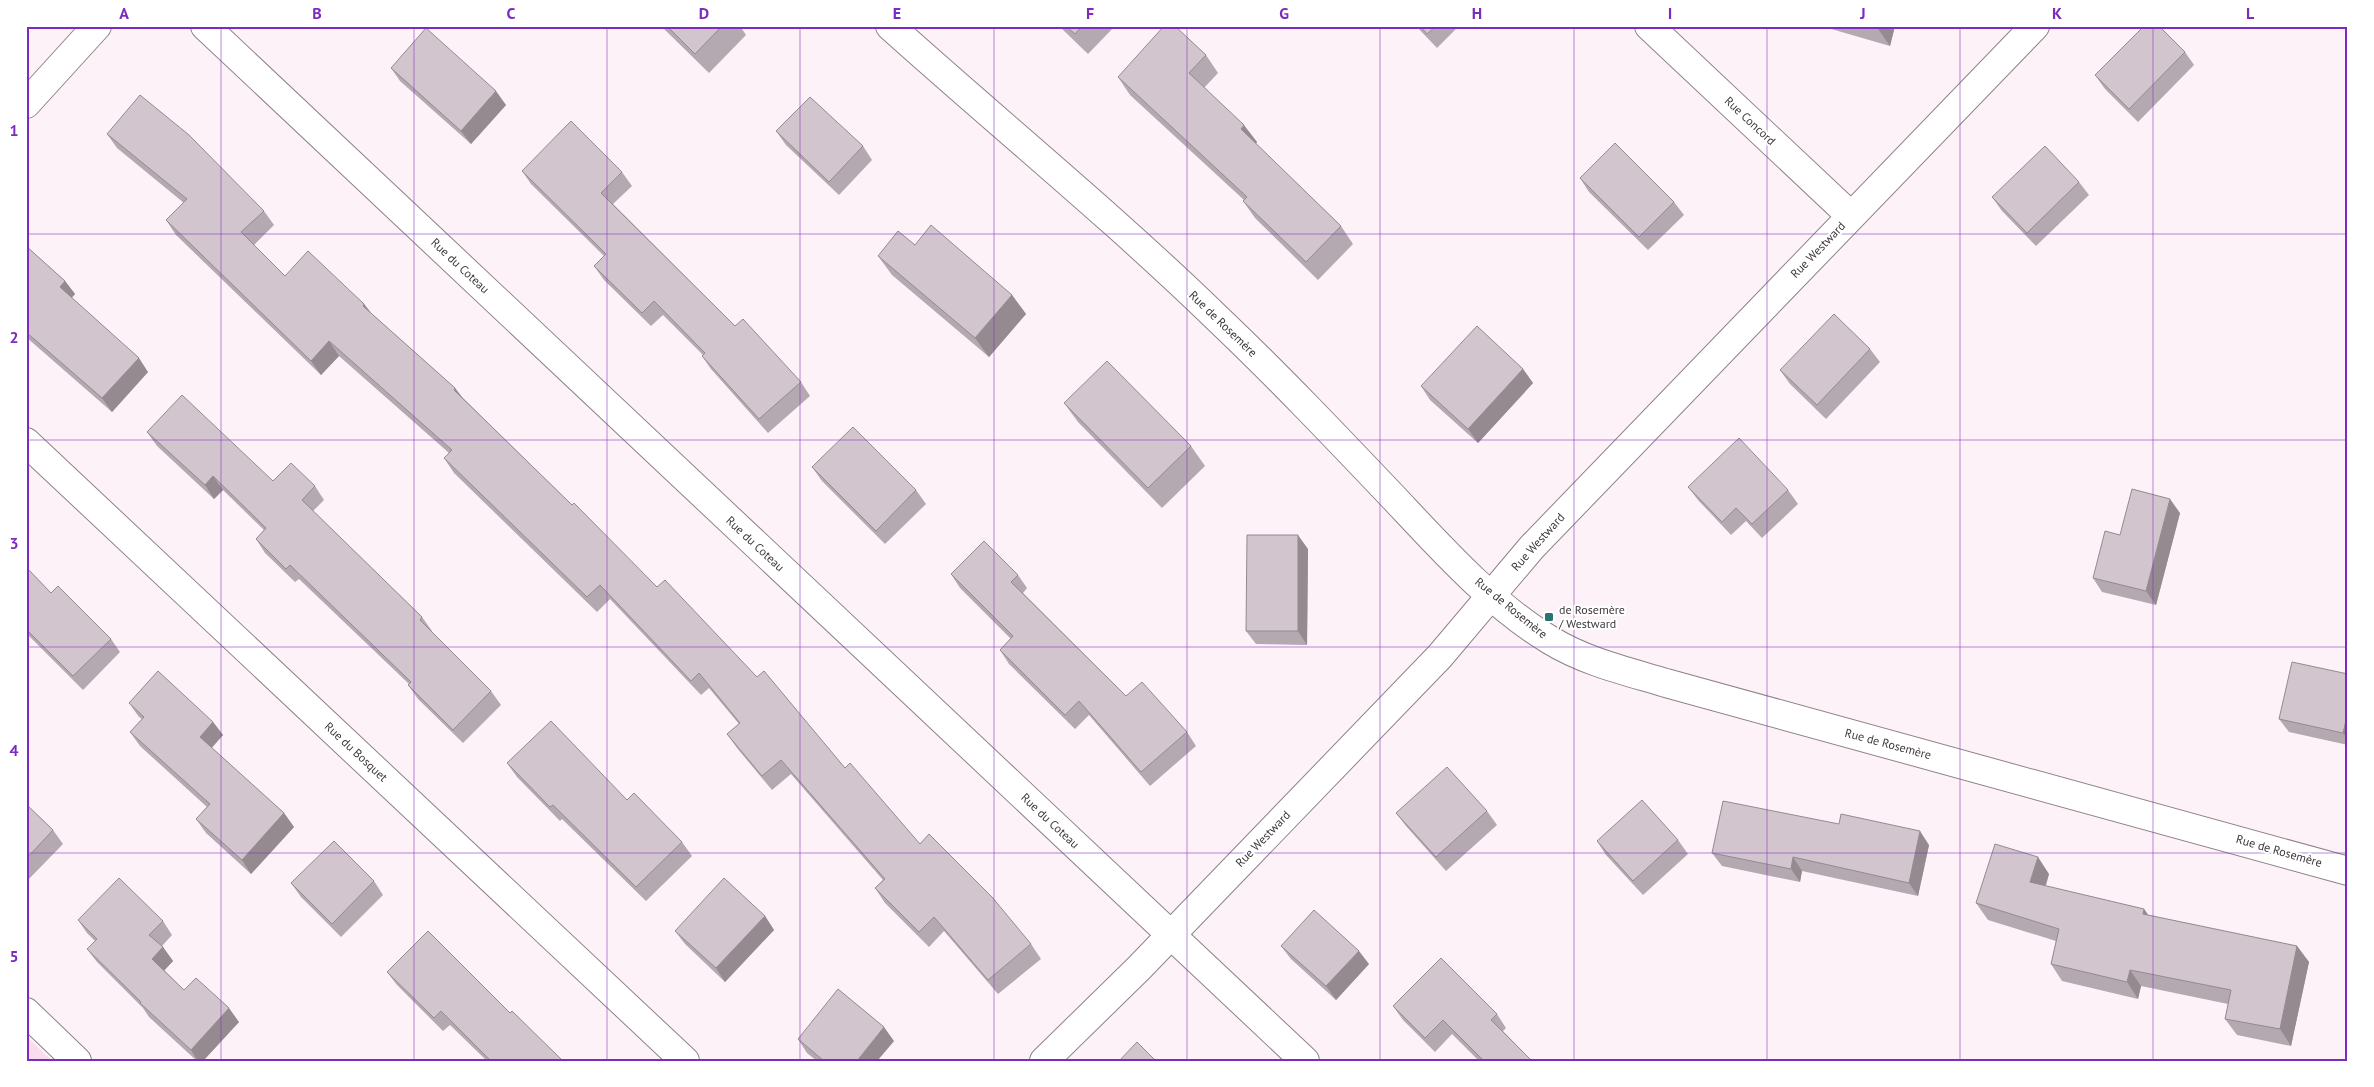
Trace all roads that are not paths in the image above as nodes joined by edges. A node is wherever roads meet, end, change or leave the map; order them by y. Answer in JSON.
{"nodes":[{"id":1,"x":98,"y":26,"type":"edge"},
{"id":2,"x":205,"y":26,"type":"edge"},
{"id":3,"x":890,"y":26,"type":"edge"},
{"id":4,"x":1649,"y":26,"type":"edge"},
{"id":5,"x":2035,"y":26,"type":"edge"},
{"id":6,"x":26,"y":104,"type":"edge"},
{"id":7,"x":1851,"y":216,"type":"junction"},
{"id":8,"x":26,"y":442,"type":"edge"},
{"id":9,"x":1492,"y":595,"type":"junction"},
{"id":10,"x":2348,"y":871,"type":"edge"},
{"id":11,"x":1170,"y":935,"type":"junction"},
{"id":12,"x":26,"y":1012,"type":"edge"},
{"id":13,"x":77,"y":1061,"type":"edge"},
{"id":14,"x":685,"y":1061,"type":"edge"},
{"id":15,"x":1044,"y":1061,"type":"edge"},
{"id":16,"x":1305,"y":1061,"type":"edge"}],
"edges":[{"from":1,"to":6,"type":"street"},
{"from":2,"to":11,"type":"street","name":"Rue du Coteau"},
{"from":3,"to":9,"type":"street","name":"Rue de Rosemère"},
{"from":4,"to":7,"type":"street","name":"Rue Concord"},
{"from":5,"to":7,"type":"street","name":"Rue Westward"},
{"from":7,"to":9,"type":"street","name":"Rue Westward"},
{"from":8,"to":14,"type":"street","name":"Rue du Bosquet"},
{"from":9,"to":10,"type":"street","name":"Rue de Rosemère"},
{"from":9,"to":11,"type":"street","name":"Rue Westward"},
{"from":11,"to":15,"type":"street","name":"Rue Westward"},
{"from":11,"to":16,"type":"street","name":"Rue du Coteau"},
{"from":12,"to":13,"type":"street"}]}
